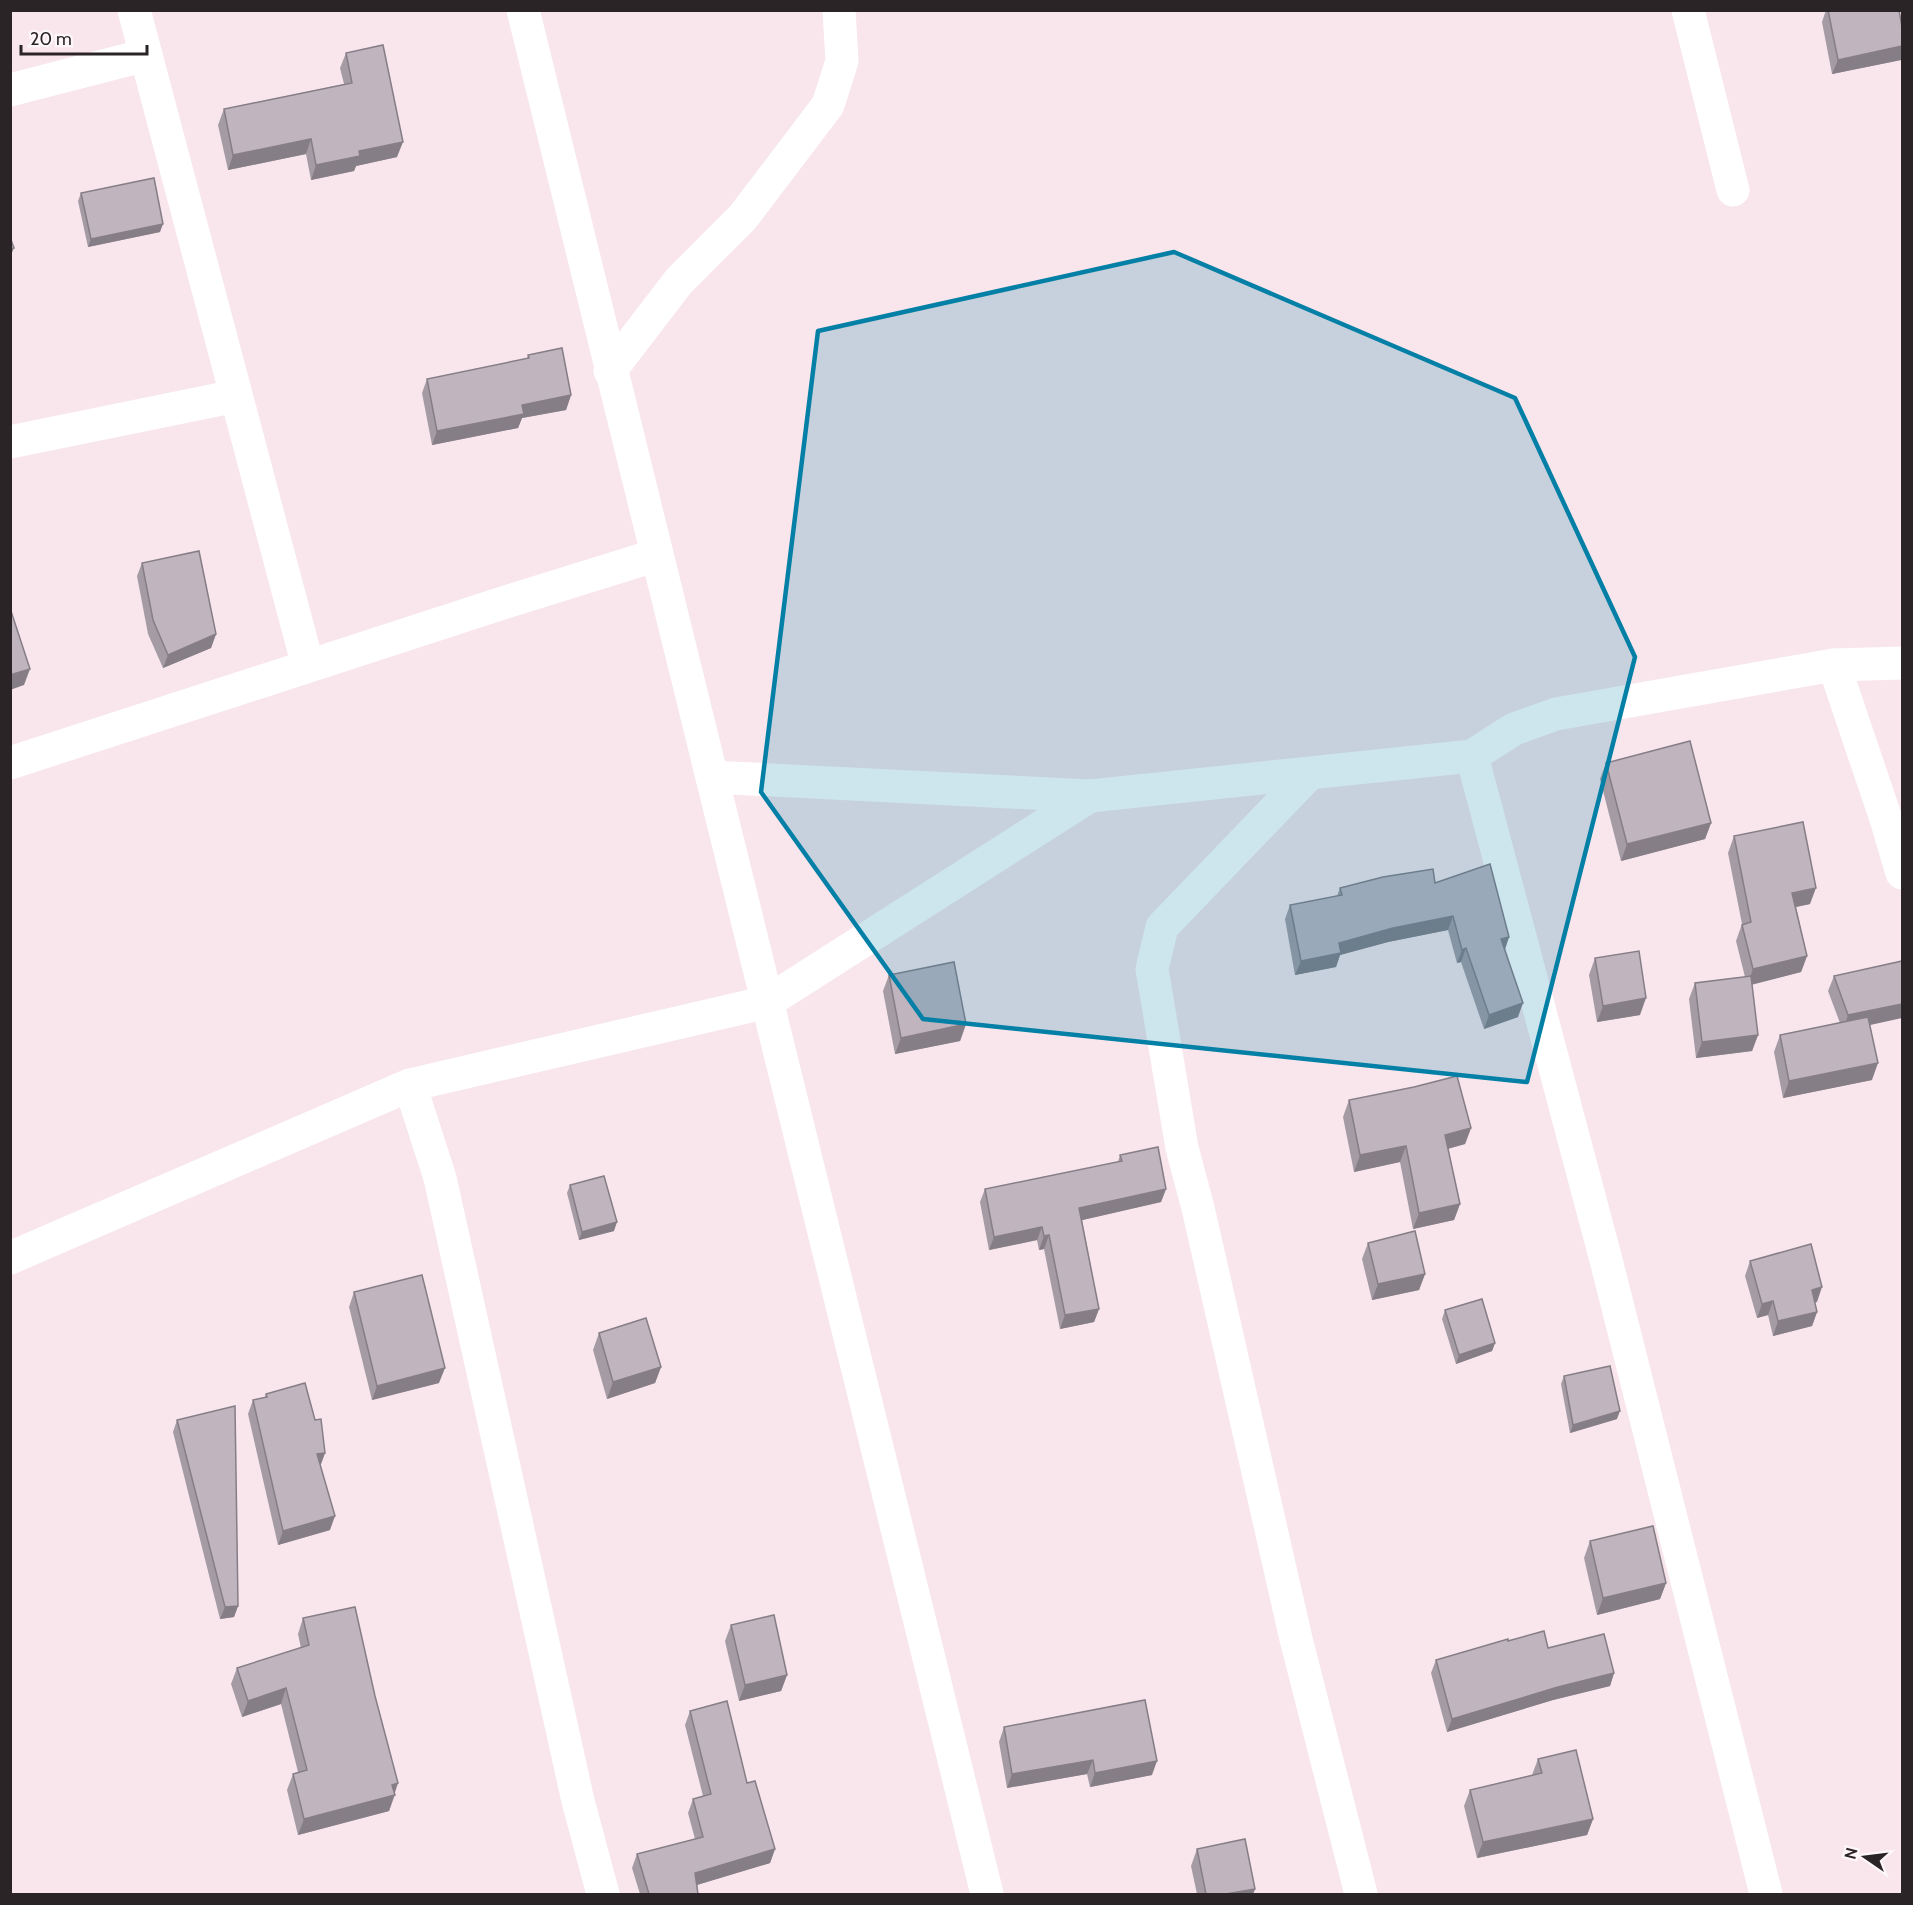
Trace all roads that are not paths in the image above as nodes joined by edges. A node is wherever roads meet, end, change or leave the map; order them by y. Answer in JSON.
{"nodes":[{"id":1,"x":135,"y":10,"type":"edge"},
{"id":2,"x":523,"y":10,"type":"edge"},
{"id":3,"x":839,"y":10,"type":"edge"},
{"id":4,"x":1688,"y":10,"type":"edge"},
{"id":5,"x":146,"y":55,"type":"junction"},
{"id":6,"x":10,"y":90,"type":"edge"},
{"id":7,"x":1733,"y":190,"type":"dead end"},
{"id":8,"x":610,"y":371,"type":"junction"},
{"id":9,"x":236,"y":396,"type":"junction"},
{"id":10,"x":10,"y":442,"type":"edge"},
{"id":11,"x":657,"y":555,"type":"junction"},
{"id":12,"x":1902,"y":663,"type":"edge"},
{"id":13,"x":1834,"y":665,"type":"junction"},
{"id":14,"x":308,"y":666,"type":"junction"},
{"id":15,"x":1472,"y":756,"type":"junction"},
{"id":16,"x":10,"y":763,"type":"edge"},
{"id":17,"x":1310,"y":773,"type":"junction"},
{"id":18,"x":712,"y":777,"type":"junction"},
{"id":19,"x":1090,"y":796,"type":"junction"},
{"id":20,"x":1902,"y":873,"type":"edge"},
{"id":21,"x":767,"y":1002,"type":"junction"},
{"id":22,"x":410,"y":1085,"type":"junction"},
{"id":23,"x":10,"y":1258,"type":"edge"},
{"id":24,"x":1758,"y":1892,"type":"edge"},
{"id":25,"x":603,"y":1894,"type":"edge"},
{"id":26,"x":987,"y":1894,"type":"edge"},
{"id":27,"x":1361,"y":1894,"type":"edge"}],
"edges":[{"from":1,"to":5,"type":"street"},
{"from":2,"to":8,"type":"street"},
{"from":3,"to":8,"type":"street"},
{"from":4,"to":7,"type":"street"},
{"from":5,"to":6,"type":"street"},
{"from":5,"to":9,"type":"street"},
{"from":8,"to":11,"type":"street"},
{"from":9,"to":10,"type":"street"},
{"from":9,"to":14,"type":"street"},
{"from":11,"to":14,"type":"street"},
{"from":11,"to":18,"type":"street"},
{"from":12,"to":13,"type":"street"},
{"from":13,"to":15,"type":"street"},
{"from":13,"to":20,"type":"street"},
{"from":14,"to":16,"type":"street"},
{"from":15,"to":17,"type":"street"},
{"from":15,"to":24,"type":"street"},
{"from":17,"to":19,"type":"street"},
{"from":17,"to":27,"type":"street"},
{"from":18,"to":19,"type":"street"},
{"from":18,"to":21,"type":"street"},
{"from":19,"to":21,"type":"street"},
{"from":21,"to":22,"type":"street"},
{"from":21,"to":26,"type":"street"},
{"from":22,"to":23,"type":"street"},
{"from":22,"to":25,"type":"street"}]}
